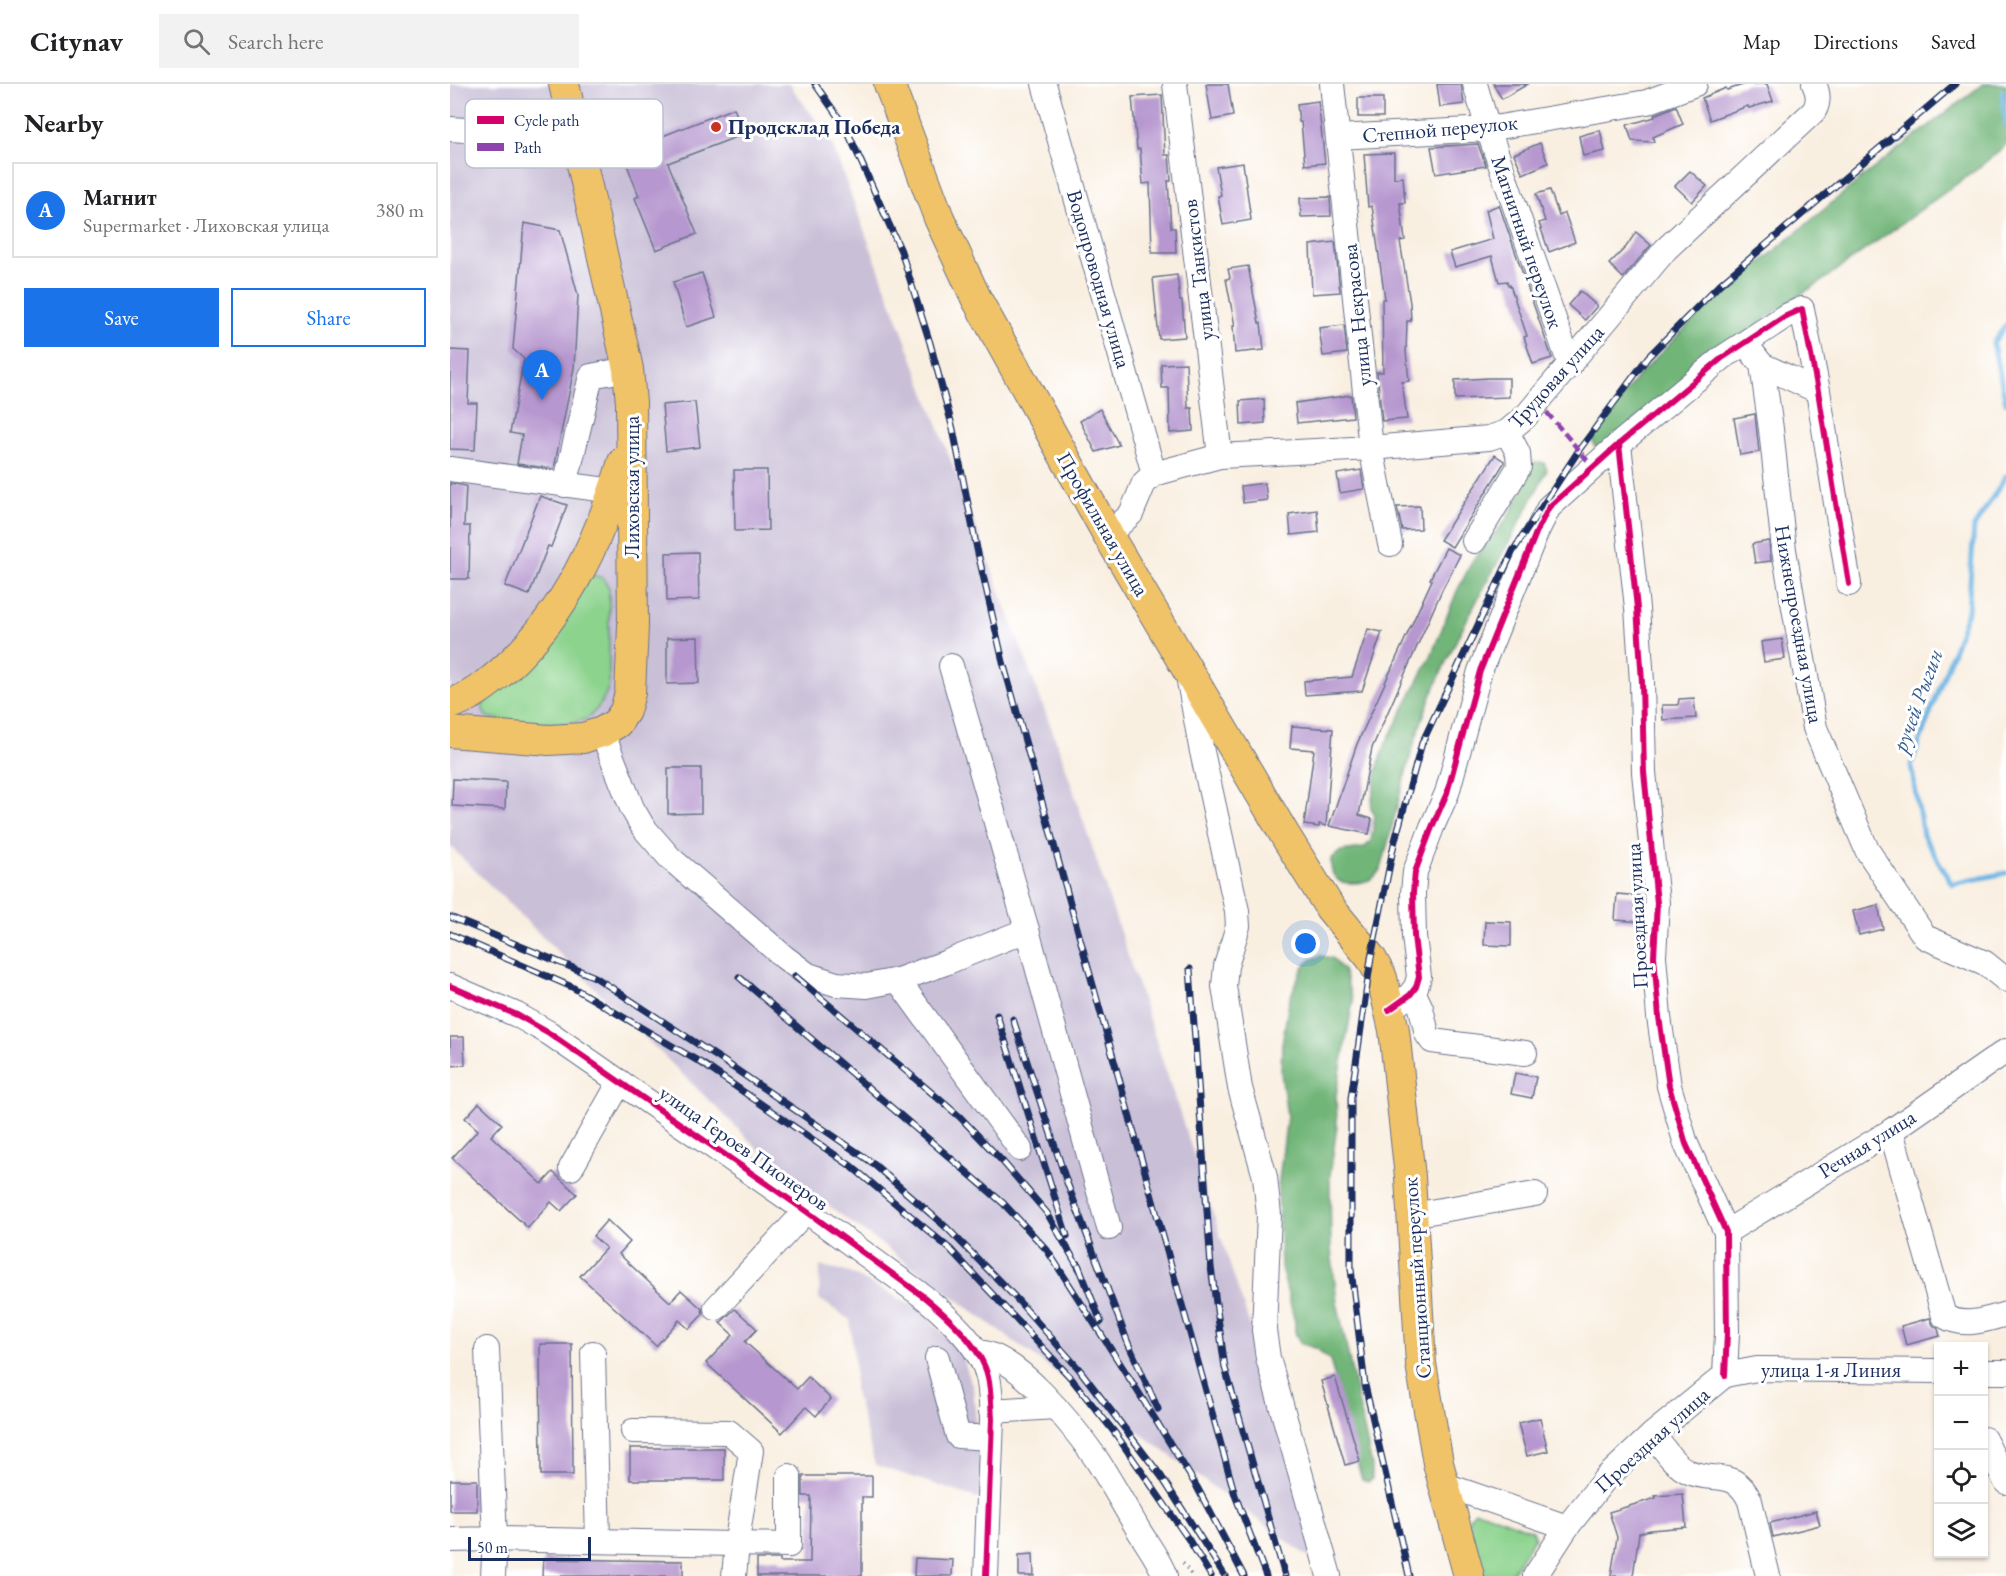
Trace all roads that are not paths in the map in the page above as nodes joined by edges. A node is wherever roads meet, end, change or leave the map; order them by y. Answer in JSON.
{"nodes":[{"id":1,"x":564,"y":84,"type":"edge"},
{"id":2,"x":889,"y":84,"type":"edge"},
{"id":3,"x":1044,"y":84,"type":"edge"},
{"id":4,"x":1175,"y":84,"type":"edge"},
{"id":5,"x":1332,"y":84,"type":"edge"},
{"id":6,"x":1475,"y":84,"type":"edge"},
{"id":7,"x":1695,"y":84,"type":"edge"},
{"id":8,"x":1814,"y":84,"type":"edge"},
{"id":9,"x":1643,"y":93,"type":"edge"},
{"id":10,"x":567,"y":99,"type":"edge"},
{"id":11,"x":450,"y":129,"type":"edge"},
{"id":12,"x":1488,"y":129,"type":"junction"},
{"id":13,"x":465,"y":130,"type":"edge"},
{"id":14,"x":1338,"y":137,"type":"junction"},
{"id":15,"x":583,"y":168,"type":"edge"},
{"id":16,"x":1745,"y":343,"type":"junction"},
{"id":17,"x":1570,"y":365,"type":"junction"},
{"id":18,"x":1762,"y":365,"type":"junction"},
{"id":19,"x":628,"y":369,"type":"junction"},
{"id":20,"x":1818,"y":391,"type":"junction"},
{"id":21,"x":1508,"y":432,"type":"junction"},
{"id":22,"x":632,"y":434,"type":"junction"},
{"id":23,"x":1619,"y":444,"type":"junction"},
{"id":24,"x":1371,"y":448,"type":"junction"},
{"id":25,"x":1220,"y":456,"type":"junction"},
{"id":26,"x":450,"y":469,"type":"edge"},
{"id":27,"x":1154,"y":474,"type":"junction"},
{"id":28,"x":565,"y":485,"type":"junction"},
{"id":29,"x":614,"y":491,"type":"junction"},
{"id":30,"x":1108,"y":535,"type":"junction"},
{"id":31,"x":1474,"y":541,"type":"dead end"},
{"id":32,"x":1390,"y":544,"type":"dead end"},
{"id":33,"x":586,"y":560,"type":"junction"},
{"id":34,"x":633,"y":581,"type":"junction"},
{"id":35,"x":1848,"y":584,"type":"dead end"},
{"id":36,"x":951,"y":666,"type":"dead end"},
{"id":37,"x":1187,"y":670,"type":"junction"},
{"id":38,"x":462,"y":699,"type":"edge"},
{"id":39,"x":602,"y":732,"type":"junction"},
{"id":40,"x":465,"y":733,"type":"edge"},
{"id":41,"x":1027,"y":930,"type":"junction"},
{"id":42,"x":1382,"y":978,"type":"joint"},
{"id":43,"x":898,"y":980,"type":"junction"},
{"id":44,"x":2006,"y":980,"type":"edge"},
{"id":45,"x":450,"y":986,"type":"edge"},
{"id":46,"x":1413,"y":991,"type":"junction"},
{"id":47,"x":1389,"y":1010,"type":"junction"},
{"id":48,"x":2006,"y":1051,"type":"edge"},
{"id":49,"x":1524,"y":1053,"type":"dead end"},
{"id":50,"x":620,"y":1082,"type":"junction"},
{"id":51,"x":1891,"y":1131,"type":"junction"},
{"id":52,"x":1020,"y":1149,"type":"dead end"},
{"id":53,"x":571,"y":1168,"type":"dead end"},
{"id":54,"x":1536,"y":1194,"type":"dead end"},
{"id":55,"x":806,"y":1211,"type":"junction"},
{"id":56,"x":1412,"y":1215,"type":"junction"},
{"id":57,"x":1109,"y":1228,"type":"dead end"},
{"id":58,"x":1726,"y":1232,"type":"junction"},
{"id":59,"x":716,"y":1308,"type":"dead end"},
{"id":60,"x":2006,"y":1314,"type":"edge"},
{"id":61,"x":487,"y":1349,"type":"dead end"},
{"id":62,"x":977,"y":1352,"type":"junction"},
{"id":63,"x":593,"y":1353,"type":"dead end"},
{"id":64,"x":938,"y":1358,"type":"dead end"},
{"id":65,"x":1934,"y":1371,"type":"edge"},
{"id":66,"x":1988,"y":1372,"type":"edge"},
{"id":67,"x":2006,"y":1372,"type":"edge"},
{"id":68,"x":1725,"y":1376,"type":"junction"},
{"id":69,"x":1054,"y":1407,"type":"junction"},
{"id":70,"x":991,"y":1411,"type":"junction"},
{"id":71,"x":633,"y":1431,"type":"dead end"},
{"id":72,"x":1653,"y":1434,"type":"junction"},
{"id":73,"x":991,"y":1438,"type":"junction"},
{"id":74,"x":1988,"y":1448,"type":"edge"},
{"id":75,"x":789,"y":1476,"type":"dead end"},
{"id":76,"x":2006,"y":1482,"type":"edge"},
{"id":77,"x":1445,"y":1485,"type":"junction"},
{"id":78,"x":1567,"y":1527,"type":"junction"},
{"id":79,"x":495,"y":1539,"type":"junction"},
{"id":80,"x":450,"y":1540,"type":"edge"},
{"id":81,"x":597,"y":1541,"type":"junction"},
{"id":82,"x":737,"y":1544,"type":"junction"},
{"id":83,"x":493,"y":1576,"type":"edge"},
{"id":84,"x":734,"y":1576,"type":"edge"},
{"id":85,"x":986,"y":1576,"type":"edge"},
{"id":86,"x":1165,"y":1576,"type":"edge"},
{"id":87,"x":1329,"y":1576,"type":"edge"},
{"id":88,"x":1469,"y":1576,"type":"edge"},
{"id":89,"x":1535,"y":1576,"type":"edge"},
{"id":90,"x":1768,"y":1576,"type":"edge"}],
"edges":[{"from":1,"to":10,"type":"main road","name":"Лиховская улица"},
{"from":2,"to":30,"type":"main road","name":"Профильная улица"},
{"from":3,"to":27,"type":"street","name":"Водопроводная улица"},
{"from":4,"to":25,"type":"street","name":"улица Танкистов"},
{"from":5,"to":14,"type":"street","name":"улица Некрасова"},
{"from":6,"to":12,"type":"street","name":"Магнитный переулок"},
{"from":7,"to":9,"type":"street","name":"Степной переулок"},
{"from":8,"to":17,"type":"street","name":"Трудовая улица"},
{"from":9,"to":12,"type":"street","name":"Степной переулок"},
{"from":11,"to":13,"type":"street"},
{"from":12,"to":14,"type":"street","name":"Степной переулок"},
{"from":12,"to":17,"type":"street","name":"Магнитный переулок"},
{"from":14,"to":24,"type":"street","name":"улица Некрасова"},
{"from":15,"to":19,"type":"main road","name":"Лиховская улица"},
{"from":16,"to":18,"type":"street","name":"Нижнепроездная улица"},
{"from":16,"to":20,"type":"street"},
{"from":16,"to":23,"type":"street"},
{"from":17,"to":21,"type":"street","name":"Трудовая улица"},
{"from":18,"to":20,"type":"street"},
{"from":18,"to":44,"type":"street","name":"Нижнепроездная улица"},
{"from":19,"to":22,"type":"main road","name":"Лиховская улица"},
{"from":19,"to":28,"type":"street"},
{"from":20,"to":35,"type":"street"},
{"from":21,"to":24,"type":"street","name":"Трудовая улица"},
{"from":21,"to":31,"type":"street"},
{"from":22,"to":29,"type":"main road"},
{"from":22,"to":34,"type":"main road","name":"Лиховская улица"},
{"from":23,"to":46,"type":"street"},
{"from":23,"to":58,"type":"street","name":"Проездная улица"},
{"from":24,"to":25,"type":"street","name":"Трудовая улица"},
{"from":24,"to":32,"type":"street","name":"улица Некрасова"},
{"from":25,"to":27,"type":"street","name":"Трудовая улица"},
{"from":26,"to":28,"type":"street"},
{"from":27,"to":30,"type":"street"},
{"from":28,"to":29,"type":"street"},
{"from":29,"to":33,"type":"main road"},
{"from":30,"to":37,"type":"main road","name":"Профильная улица"},
{"from":33,"to":34,"type":"main road"},
{"from":33,"to":38,"type":"main road"},
{"from":34,"to":39,"type":"main road","name":"Лиховская улица"},
{"from":36,"to":41,"type":"street"},
{"from":37,"to":42,"type":"main road","name":"Профильная улица"},
{"from":37,"to":87,"type":"street"},
{"from":38,"to":40,"type":"main road"},
{"from":39,"to":40,"type":"main road","name":"Лиховская улица"},
{"from":39,"to":43,"type":"street"},
{"from":41,"to":43,"type":"street"},
{"from":41,"to":57,"type":"street"},
{"from":42,"to":47,"type":"main road","name":"Станционный переулок"},
{"from":43,"to":52,"type":"street"},
{"from":45,"to":50,"type":"street","name":"улица Героев Пионеров"},
{"from":46,"to":47,"type":"street"},
{"from":46,"to":49,"type":"street"},
{"from":47,"to":56,"type":"main road","name":"Станционный переулок"},
{"from":48,"to":51,"type":"street","name":"Речная улица"},
{"from":50,"to":53,"type":"street"},
{"from":50,"to":55,"type":"street","name":"улица Героев Пионеров"},
{"from":51,"to":58,"type":"street","name":"Речная улица"},
{"from":51,"to":60,"type":"street"},
{"from":54,"to":56,"type":"street"},
{"from":55,"to":59,"type":"street"},
{"from":55,"to":62,"type":"street","name":"улица Героев Пионеров"},
{"from":56,"to":77,"type":"main road","name":"Станционный переулок"},
{"from":58,"to":68,"type":"street","name":"Проездная улица"},
{"from":61,"to":79,"type":"street"},
{"from":62,"to":69,"type":"street"},
{"from":62,"to":70,"type":"street","name":"улица Героев Пионеров"},
{"from":63,"to":81,"type":"street"},
{"from":64,"to":73,"type":"street"},
{"from":65,"to":68,"type":"street","name":"улица 1-я Линия"},
{"from":66,"to":67,"type":"street"},
{"from":68,"to":72,"type":"street","name":"Проездная улица"},
{"from":69,"to":70,"type":"street"},
{"from":69,"to":86,"type":"street"},
{"from":70,"to":73,"type":"street"},
{"from":71,"to":82,"type":"street"},
{"from":72,"to":78,"type":"street","name":"Проездная улица"},
{"from":72,"to":90,"type":"street"},
{"from":73,"to":85,"type":"street"},
{"from":74,"to":76,"type":"street"},
{"from":75,"to":82,"type":"street"},
{"from":77,"to":78,"type":"street"},
{"from":77,"to":88,"type":"main road","name":"Станционный переулок"},
{"from":78,"to":89,"type":"street","name":"Проездная улица"},
{"from":79,"to":80,"type":"street"},
{"from":79,"to":81,"type":"street"},
{"from":79,"to":83,"type":"street"},
{"from":81,"to":82,"type":"street"},
{"from":82,"to":84,"type":"street"}]}
